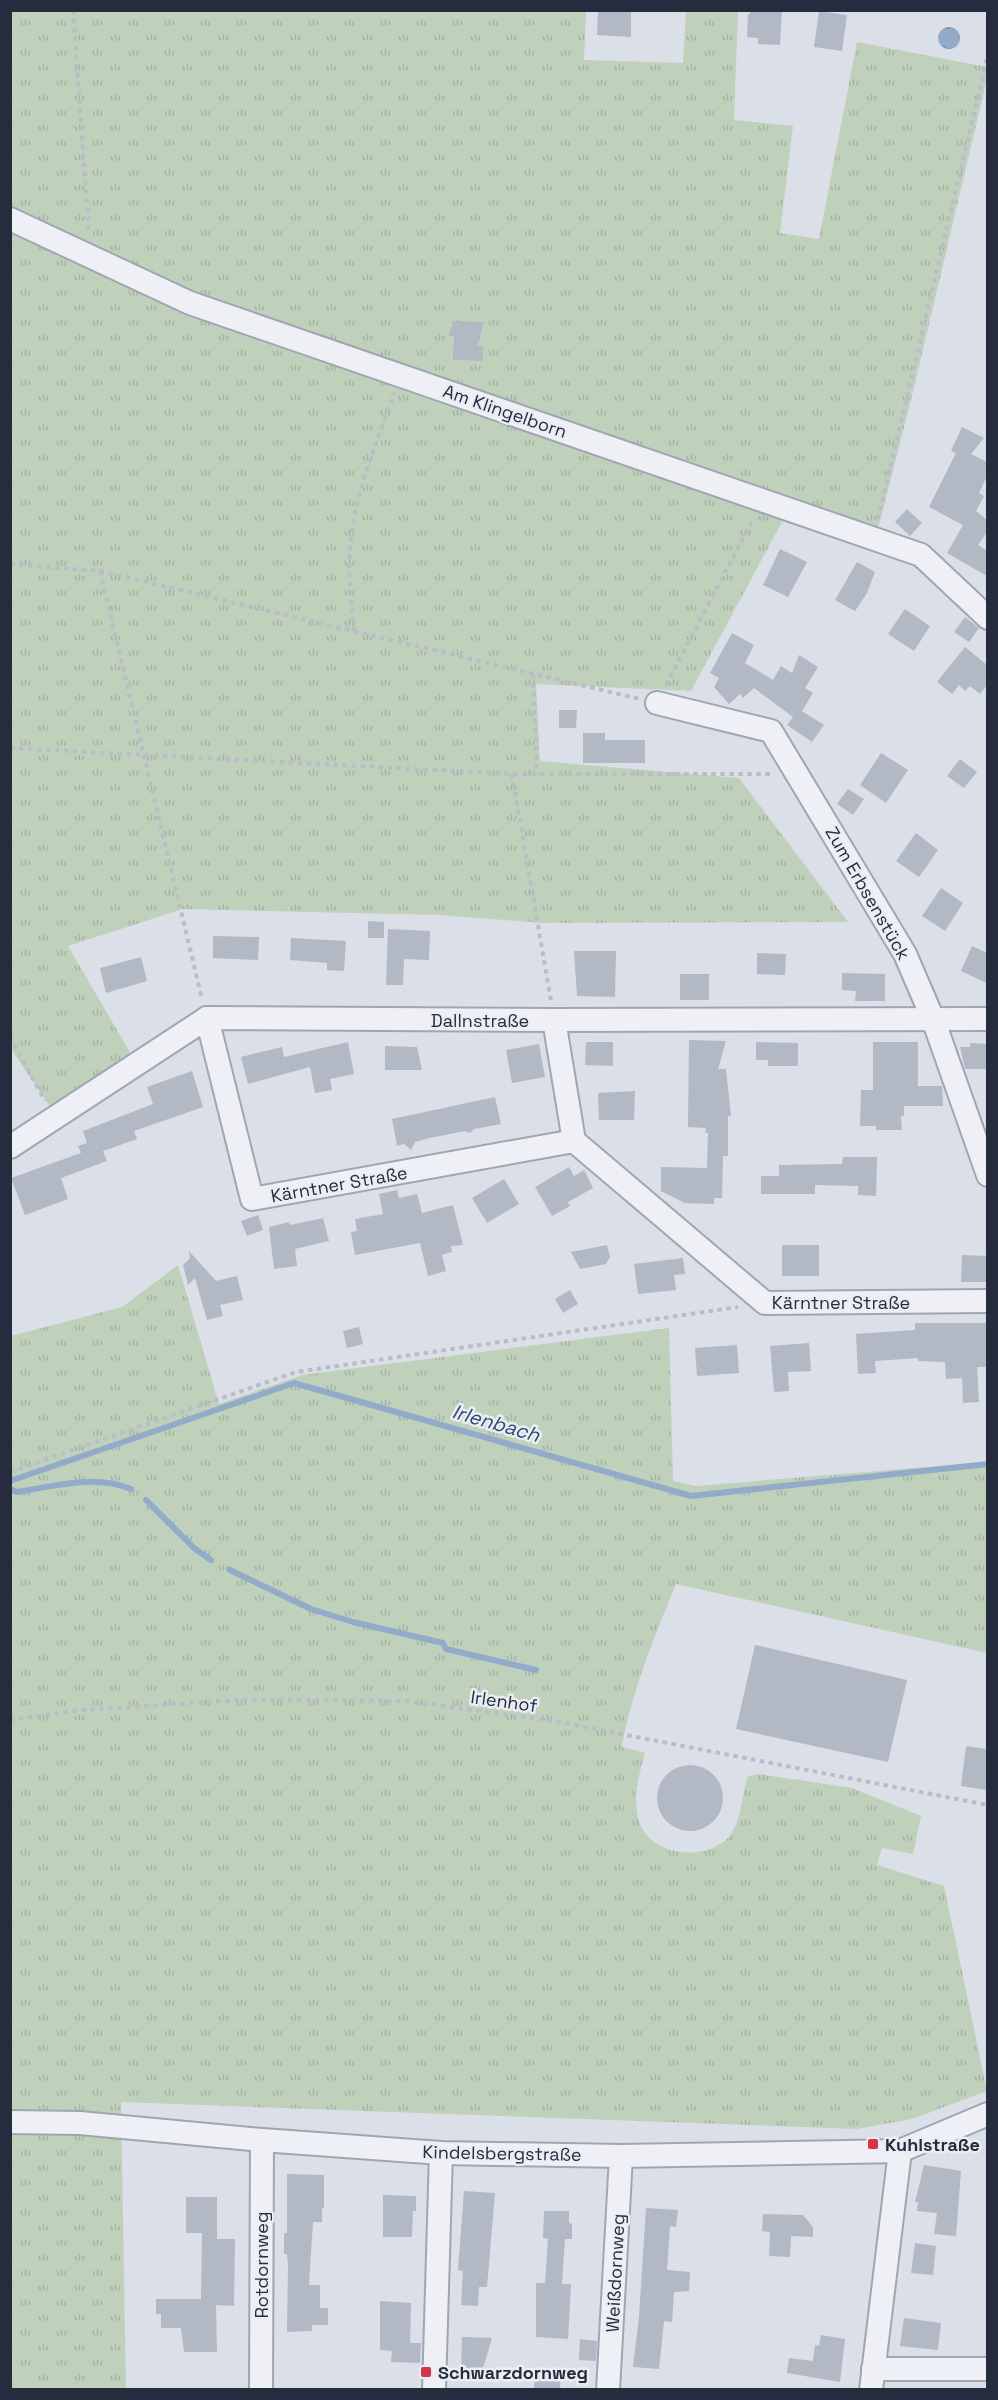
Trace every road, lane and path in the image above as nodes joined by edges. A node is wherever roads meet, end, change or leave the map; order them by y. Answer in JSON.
{"nodes":[{"id":1,"x":73,"y":10,"type":"edge"},
{"id":2,"x":987,"y":54,"type":"edge"},
{"id":3,"x":10,"y":219,"type":"edge"},
{"id":4,"x":91,"y":255,"type":"junction"},
{"id":5,"x":400,"y":375,"type":"junction"},
{"id":6,"x":763,"y":500,"type":"junction"},
{"id":7,"x":873,"y":537,"type":"junction"},
{"id":8,"x":10,"y":564,"type":"edge"},
{"id":9,"x":100,"y":571,"type":"junction"},
{"id":10,"x":987,"y":618,"type":"edge"},
{"id":11,"x":354,"y":631,"type":"junction"},
{"id":12,"x":533,"y":674,"type":"junction"},
{"id":13,"x":657,"y":703,"type":"junction"},
{"id":14,"x":10,"y":748,"type":"edge"},
{"id":15,"x":144,"y":755,"type":"junction"},
{"id":16,"x":512,"y":774,"type":"junction"},
{"id":17,"x":537,"y":774,"type":"junction"},
{"id":18,"x":799,"y":774,"type":"junction"},
{"id":19,"x":207,"y":1018,"type":"junction"},
{"id":20,"x":933,"y":1018,"type":"junction"},
{"id":21,"x":987,"y":1019,"type":"edge"},
{"id":22,"x":554,"y":1020,"type":"junction"},
{"id":23,"x":10,"y":1036,"type":"edge"},
{"id":24,"x":54,"y":1118,"type":"junction"},
{"id":25,"x":574,"y":1141,"type":"junction"},
{"id":26,"x":10,"y":1147,"type":"edge"},
{"id":27,"x":987,"y":1174,"type":"edge"},
{"id":28,"x":987,"y":1301,"type":"edge"},
{"id":29,"x":765,"y":1303,"type":"junction"},
{"id":30,"x":10,"y":1472,"type":"edge"},
{"id":31,"x":10,"y":1720,"type":"edge"},
{"id":32,"x":987,"y":1805,"type":"edge"},
{"id":33,"x":987,"y":2114,"type":"edge"},
{"id":34,"x":10,"y":2122,"type":"edge"},
{"id":35,"x":262,"y":2140,"type":"junction"},
{"id":36,"x":900,"y":2151,"type":"junction"},
{"id":37,"x":441,"y":2153,"type":"junction"},
{"id":38,"x":621,"y":2156,"type":"junction"},
{"id":39,"x":987,"y":2369,"type":"edge"},
{"id":40,"x":872,"y":2379,"type":"edge"},
{"id":41,"x":261,"y":2390,"type":"edge"},
{"id":42,"x":434,"y":2390,"type":"edge"},
{"id":43,"x":608,"y":2390,"type":"edge"}],
"edges":[{"from":1,"to":4,"type":"path"},
{"from":2,"to":7,"type":"path"},
{"from":3,"to":4,"type":"street","name":"Am Klingelborn"},
{"from":4,"to":5,"type":"street","name":"Am Klingelborn"},
{"from":5,"to":6,"type":"street","name":"Am Klingelborn"},
{"from":5,"to":11,"type":"path"},
{"from":6,"to":7,"type":"street","name":"Am Klingelborn"},
{"from":6,"to":13,"type":"path"},
{"from":7,"to":10,"type":"street","name":"Am Klingelborn"},
{"from":8,"to":9,"type":"path"},
{"from":9,"to":11,"type":"path"},
{"from":9,"to":15,"type":"path"},
{"from":11,"to":12,"type":"path"},
{"from":12,"to":13,"type":"path"},
{"from":12,"to":17,"type":"path"},
{"from":13,"to":18,"type":"street","name":"Zum Erbsenstück"},
{"from":14,"to":15,"type":"path"},
{"from":15,"to":16,"type":"path"},
{"from":15,"to":19,"type":"path"},
{"from":16,"to":17,"type":"path"},
{"from":16,"to":22,"type":"path"},
{"from":17,"to":18,"type":"path"},
{"from":18,"to":20,"type":"street","name":"Zum Erbsenstück"},
{"from":19,"to":22,"type":"street","name":"Dallnstraße"},
{"from":19,"to":24,"type":"street"},
{"from":19,"to":25,"type":"street","name":"Kärntner Straße"},
{"from":20,"to":21,"type":"street","name":"Dallnstraße"},
{"from":20,"to":22,"type":"street","name":"Dallnstraße"},
{"from":20,"to":27,"type":"street","name":"Zum Erbsenstück"},
{"from":22,"to":25,"type":"street"},
{"from":23,"to":24,"type":"path"},
{"from":24,"to":26,"type":"street"},
{"from":25,"to":29,"type":"street","name":"Kärntner Straße"},
{"from":28,"to":29,"type":"street","name":"Kärntner Straße"},
{"from":29,"to":30,"type":"path"},
{"from":31,"to":32,"type":"path","name":"Irlenhof"},
{"from":33,"to":36,"type":"street","name":"Kindelsbergstraße"},
{"from":34,"to":35,"type":"street","name":"Kindelsbergstraße"},
{"from":35,"to":37,"type":"street","name":"Kindelsbergstraße"},
{"from":35,"to":41,"type":"street","name":"Rotdornweg"},
{"from":36,"to":38,"type":"street","name":"Kindelsbergstraße"},
{"from":36,"to":40,"type":"street"},
{"from":37,"to":38,"type":"street","name":"Kindelsbergstraße"},
{"from":37,"to":42,"type":"street"},
{"from":38,"to":43,"type":"street","name":"Weißdornweg"},
{"from":39,"to":40,"type":"street"}]}
